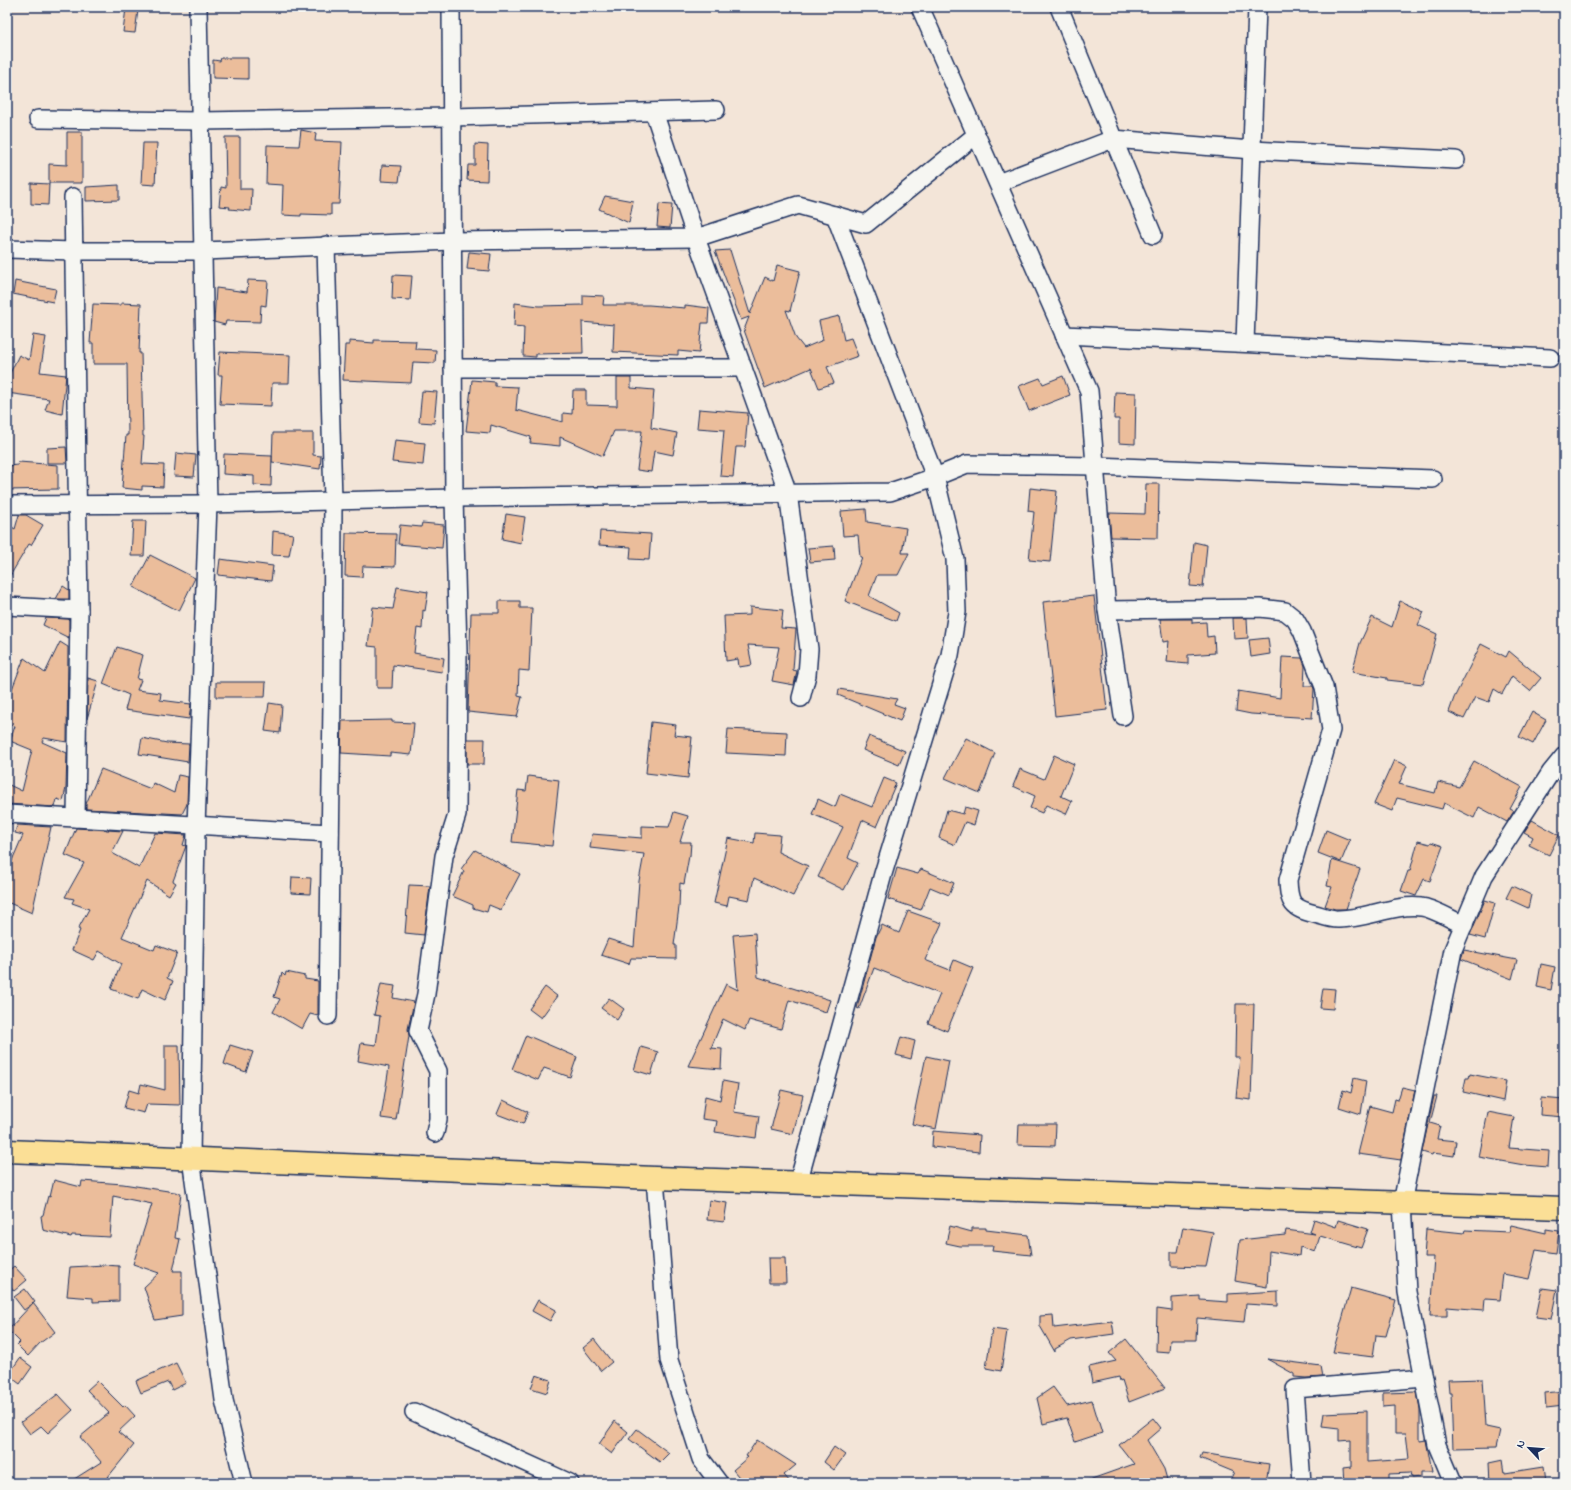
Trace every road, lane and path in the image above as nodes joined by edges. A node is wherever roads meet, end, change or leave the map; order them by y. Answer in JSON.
{"nodes":[{"id":1,"x":198,"y":7,"type":"edge"},
{"id":2,"x":451,"y":7,"type":"edge"},
{"id":3,"x":1059,"y":7,"type":"edge"},
{"id":4,"x":1257,"y":7,"type":"edge"},
{"id":5,"x":924,"y":8,"type":"edge"},
{"id":6,"x":716,"y":110,"type":"dead end"},
{"id":7,"x":654,"y":112,"type":"junction"},
{"id":8,"x":452,"y":118,"type":"junction"},
{"id":9,"x":38,"y":119,"type":"dead end"},
{"id":10,"x":201,"y":121,"type":"junction"},
{"id":11,"x":976,"y":135,"type":"junction"},
{"id":12,"x":1113,"y":138,"type":"junction"},
{"id":13,"x":1252,"y":150,"type":"junction"},
{"id":14,"x":1456,"y":160,"type":"dead end"},
{"id":15,"x":998,"y":183,"type":"junction"},
{"id":16,"x":73,"y":197,"type":"dead end"},
{"id":17,"x":836,"y":216,"type":"junction"},
{"id":18,"x":1153,"y":234,"type":"dead end"},
{"id":19,"x":696,"y":238,"type":"junction"},
{"id":20,"x":452,"y":241,"type":"junction"},
{"id":21,"x":326,"y":245,"type":"junction"},
{"id":22,"x":7,"y":249,"type":"edge"},
{"id":23,"x":74,"y":251,"type":"junction"},
{"id":24,"x":203,"y":251,"type":"junction"},
{"id":25,"x":1064,"y":335,"type":"junction"},
{"id":26,"x":1246,"y":343,"type":"junction"},
{"id":27,"x":1550,"y":358,"type":"dead end"},
{"id":28,"x":453,"y":368,"type":"junction"},
{"id":29,"x":743,"y":368,"type":"junction"},
{"id":30,"x":1095,"y":466,"type":"junction"},
{"id":31,"x":935,"y":477,"type":"junction"},
{"id":32,"x":1433,"y":479,"type":"dead end"},
{"id":33,"x":788,"y":493,"type":"junction"},
{"id":34,"x":454,"y":498,"type":"junction"},
{"id":35,"x":332,"y":500,"type":"junction"},
{"id":36,"x":78,"y":504,"type":"junction"},
{"id":37,"x":208,"y":504,"type":"junction"},
{"id":38,"x":7,"y":505,"type":"edge"},
{"id":39,"x":7,"y":606,"type":"edge"},
{"id":40,"x":79,"y":610,"type":"junction"},
{"id":41,"x":1107,"y":610,"type":"junction"},
{"id":42,"x":801,"y":698,"type":"dead end"},
{"id":43,"x":1124,"y":716,"type":"dead end"},
{"id":44,"x":1564,"y":756,"type":"edge"},
{"id":45,"x":7,"y":814,"type":"edge"},
{"id":46,"x":76,"y":818,"type":"junction"},
{"id":47,"x":196,"y":826,"type":"junction"},
{"id":48,"x":330,"y":833,"type":"junction"},
{"id":49,"x":1464,"y":925,"type":"junction"},
{"id":50,"x":328,"y":1016,"type":"dead end"},
{"id":51,"x":435,"y":1133,"type":"dead end"},
{"id":52,"x":7,"y":1151,"type":"edge"},
{"id":53,"x":190,"y":1158,"type":"junction"},
{"id":54,"x":655,"y":1178,"type":"junction"},
{"id":55,"x":798,"y":1183,"type":"junction"},
{"id":56,"x":1402,"y":1203,"type":"junction"},
{"id":57,"x":1564,"y":1208,"type":"edge"},
{"id":58,"x":1424,"y":1378,"type":"junction"},
{"id":59,"x":414,"y":1412,"type":"dead end"},
{"id":60,"x":244,"y":1483,"type":"edge"},
{"id":61,"x":570,"y":1483,"type":"edge"},
{"id":62,"x":719,"y":1483,"type":"edge"},
{"id":63,"x":1302,"y":1483,"type":"edge"},
{"id":64,"x":1453,"y":1483,"type":"edge"}],
"edges":[{"from":1,"to":10,"type":"street"},
{"from":2,"to":8,"type":"street"},
{"from":3,"to":12,"type":"street"},
{"from":4,"to":13,"type":"street"},
{"from":5,"to":11,"type":"street"},
{"from":6,"to":7,"type":"street"},
{"from":7,"to":8,"type":"street"},
{"from":7,"to":19,"type":"street"},
{"from":8,"to":10,"type":"street"},
{"from":8,"to":20,"type":"street"},
{"from":9,"to":10,"type":"street"},
{"from":10,"to":24,"type":"street"},
{"from":11,"to":15,"type":"street"},
{"from":11,"to":17,"type":"street"},
{"from":12,"to":13,"type":"street"},
{"from":12,"to":15,"type":"street"},
{"from":12,"to":18,"type":"street"},
{"from":13,"to":14,"type":"street"},
{"from":13,"to":26,"type":"street"},
{"from":15,"to":25,"type":"street"},
{"from":16,"to":23,"type":"street"},
{"from":17,"to":19,"type":"street"},
{"from":17,"to":31,"type":"street"},
{"from":19,"to":20,"type":"street"},
{"from":19,"to":29,"type":"street"},
{"from":20,"to":21,"type":"street"},
{"from":20,"to":28,"type":"street"},
{"from":21,"to":24,"type":"street"},
{"from":21,"to":35,"type":"street"},
{"from":22,"to":23,"type":"street"},
{"from":23,"to":24,"type":"street"},
{"from":23,"to":36,"type":"street"},
{"from":24,"to":37,"type":"street"},
{"from":25,"to":26,"type":"street"},
{"from":25,"to":30,"type":"street"},
{"from":26,"to":27,"type":"street"},
{"from":28,"to":29,"type":"street"},
{"from":28,"to":34,"type":"street"},
{"from":29,"to":33,"type":"street"},
{"from":30,"to":31,"type":"street"},
{"from":30,"to":32,"type":"street"},
{"from":30,"to":41,"type":"street"},
{"from":31,"to":33,"type":"street"},
{"from":31,"to":55,"type":"street"},
{"from":33,"to":34,"type":"street"},
{"from":33,"to":42,"type":"street"},
{"from":34,"to":35,"type":"street"},
{"from":34,"to":51,"type":"street"},
{"from":35,"to":37,"type":"street"},
{"from":35,"to":48,"type":"street"},
{"from":36,"to":37,"type":"street"},
{"from":36,"to":38,"type":"street"},
{"from":36,"to":40,"type":"street"},
{"from":37,"to":47,"type":"street"},
{"from":39,"to":40,"type":"street"},
{"from":40,"to":46,"type":"street"},
{"from":41,"to":43,"type":"street"},
{"from":41,"to":49,"type":"street"},
{"from":44,"to":49,"type":"street"},
{"from":45,"to":46,"type":"street"},
{"from":46,"to":47,"type":"street"},
{"from":47,"to":48,"type":"street"},
{"from":47,"to":53,"type":"street"},
{"from":48,"to":50,"type":"street"},
{"from":49,"to":56,"type":"street"},
{"from":52,"to":53,"type":"main road"},
{"from":53,"to":54,"type":"main road"},
{"from":53,"to":60,"type":"street"},
{"from":54,"to":55,"type":"main road"},
{"from":54,"to":62,"type":"street"},
{"from":55,"to":56,"type":"main road"},
{"from":56,"to":57,"type":"main road"},
{"from":56,"to":58,"type":"street"},
{"from":58,"to":63,"type":"street"},
{"from":58,"to":64,"type":"street"},
{"from":59,"to":61,"type":"street"}]}
